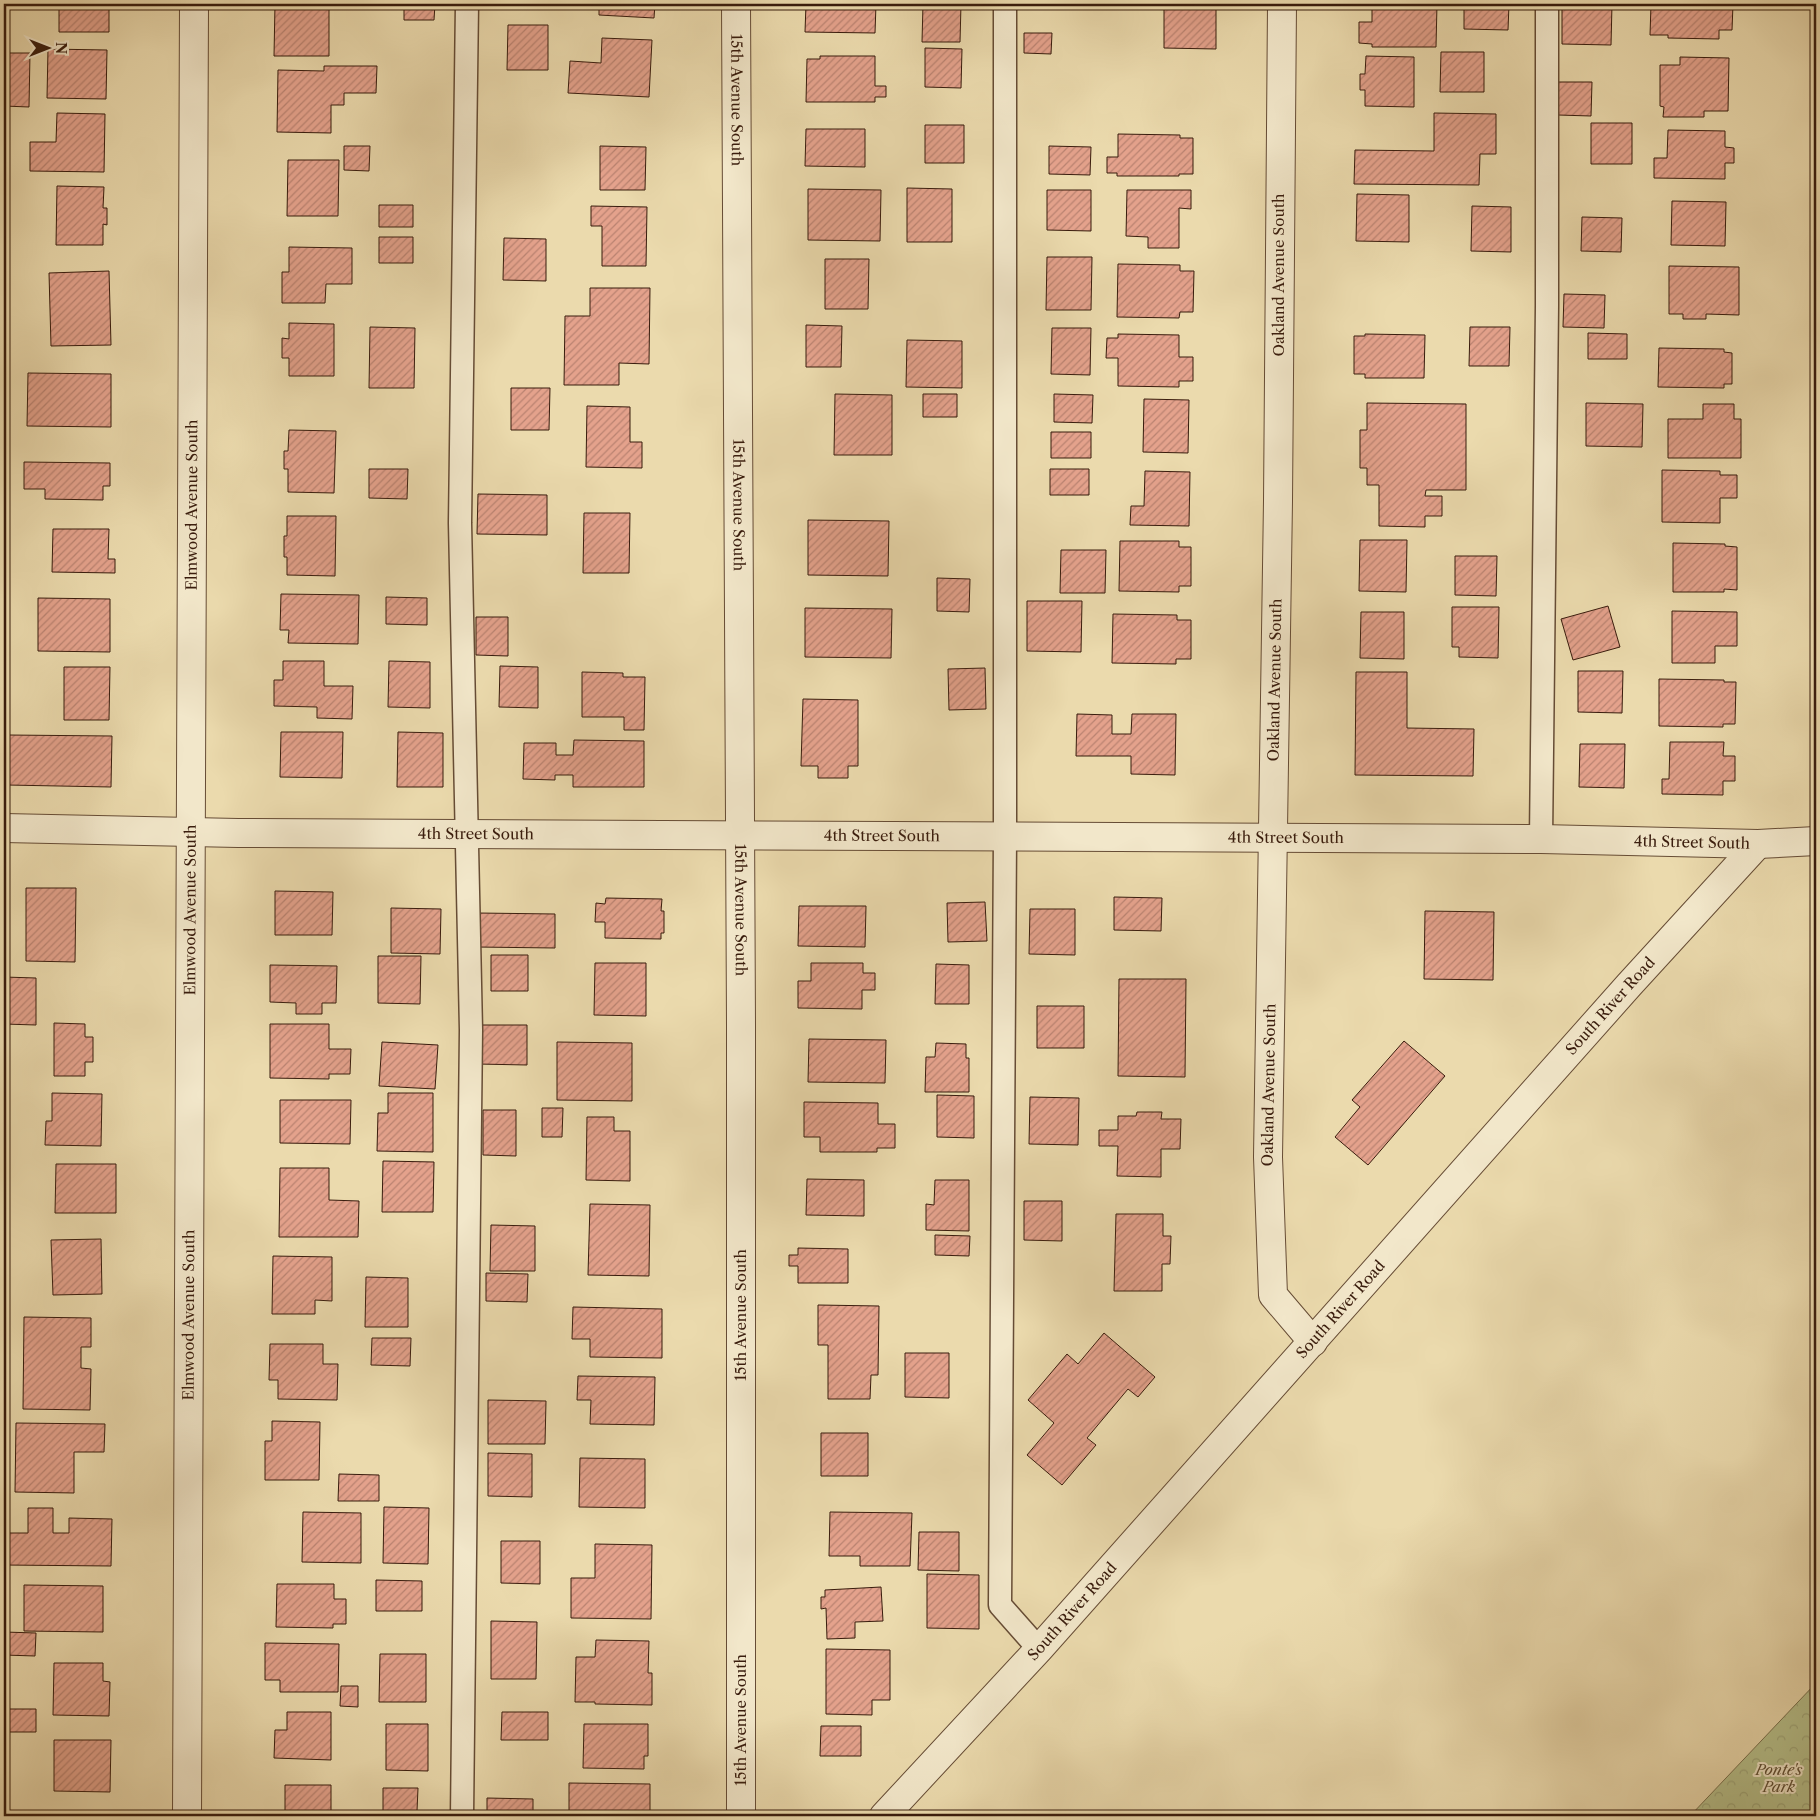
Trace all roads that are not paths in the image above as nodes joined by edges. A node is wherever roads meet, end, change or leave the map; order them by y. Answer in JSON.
{"nodes":[{"id":1,"x":194,"y":4,"type":"edge"},
{"id":2,"x":467,"y":4,"type":"edge"},
{"id":3,"x":736,"y":4,"type":"edge"},
{"id":4,"x":1006,"y":4,"type":"edge"},
{"id":5,"x":1282,"y":4,"type":"edge"},
{"id":6,"x":1547,"y":4,"type":"edge"},
{"id":7,"x":4,"y":828,"type":"edge"},
{"id":8,"x":190,"y":832,"type":"junction"},
{"id":9,"x":466,"y":834,"type":"junction"},
{"id":10,"x":740,"y":836,"type":"junction"},
{"id":11,"x":1006,"y":836,"type":"junction"},
{"id":12,"x":1273,"y":838,"type":"junction"},
{"id":13,"x":1541,"y":839,"type":"junction"},
{"id":14,"x":1816,"y":841,"type":"edge"},
{"id":15,"x":1758,"y":844,"type":"junction"},
{"id":16,"x":1313,"y":1342,"type":"junction"},
{"id":17,"x":1039,"y":1649,"type":"junction"},
{"id":18,"x":187,"y":1816,"type":"edge"},
{"id":19,"x":462,"y":1816,"type":"edge"},
{"id":20,"x":741,"y":1816,"type":"edge"},
{"id":21,"x":884,"y":1816,"type":"edge"}],
"edges":[{"from":1,"to":8,"type":"street","name":"Elmwood Avenue South"},
{"from":2,"to":9,"type":"lane"},
{"from":3,"to":10,"type":"street","name":"15th Avenue South"},
{"from":4,"to":11,"type":"lane"},
{"from":5,"to":12,"type":"street","name":"Oakland Avenue South"},
{"from":6,"to":13,"type":"lane"},
{"from":7,"to":8,"type":"street","name":"4th Street South"},
{"from":8,"to":9,"type":"street","name":"4th Street South"},
{"from":8,"to":18,"type":"street","name":"Elmwood Avenue South"},
{"from":9,"to":10,"type":"street","name":"4th Street South"},
{"from":9,"to":19,"type":"lane"},
{"from":10,"to":11,"type":"street","name":"4th Street South"},
{"from":10,"to":20,"type":"street","name":"15th Avenue South"},
{"from":11,"to":12,"type":"street","name":"4th Street South"},
{"from":11,"to":17,"type":"lane"},
{"from":12,"to":13,"type":"street","name":"4th Street South"},
{"from":12,"to":16,"type":"street","name":"Oakland Avenue South"},
{"from":13,"to":15,"type":"street","name":"4th Street South"},
{"from":14,"to":15,"type":"street"},
{"from":15,"to":16,"type":"street","name":"South River Road"},
{"from":16,"to":17,"type":"street","name":"South River Road"},
{"from":17,"to":21,"type":"street","name":"South River Road"}]}
